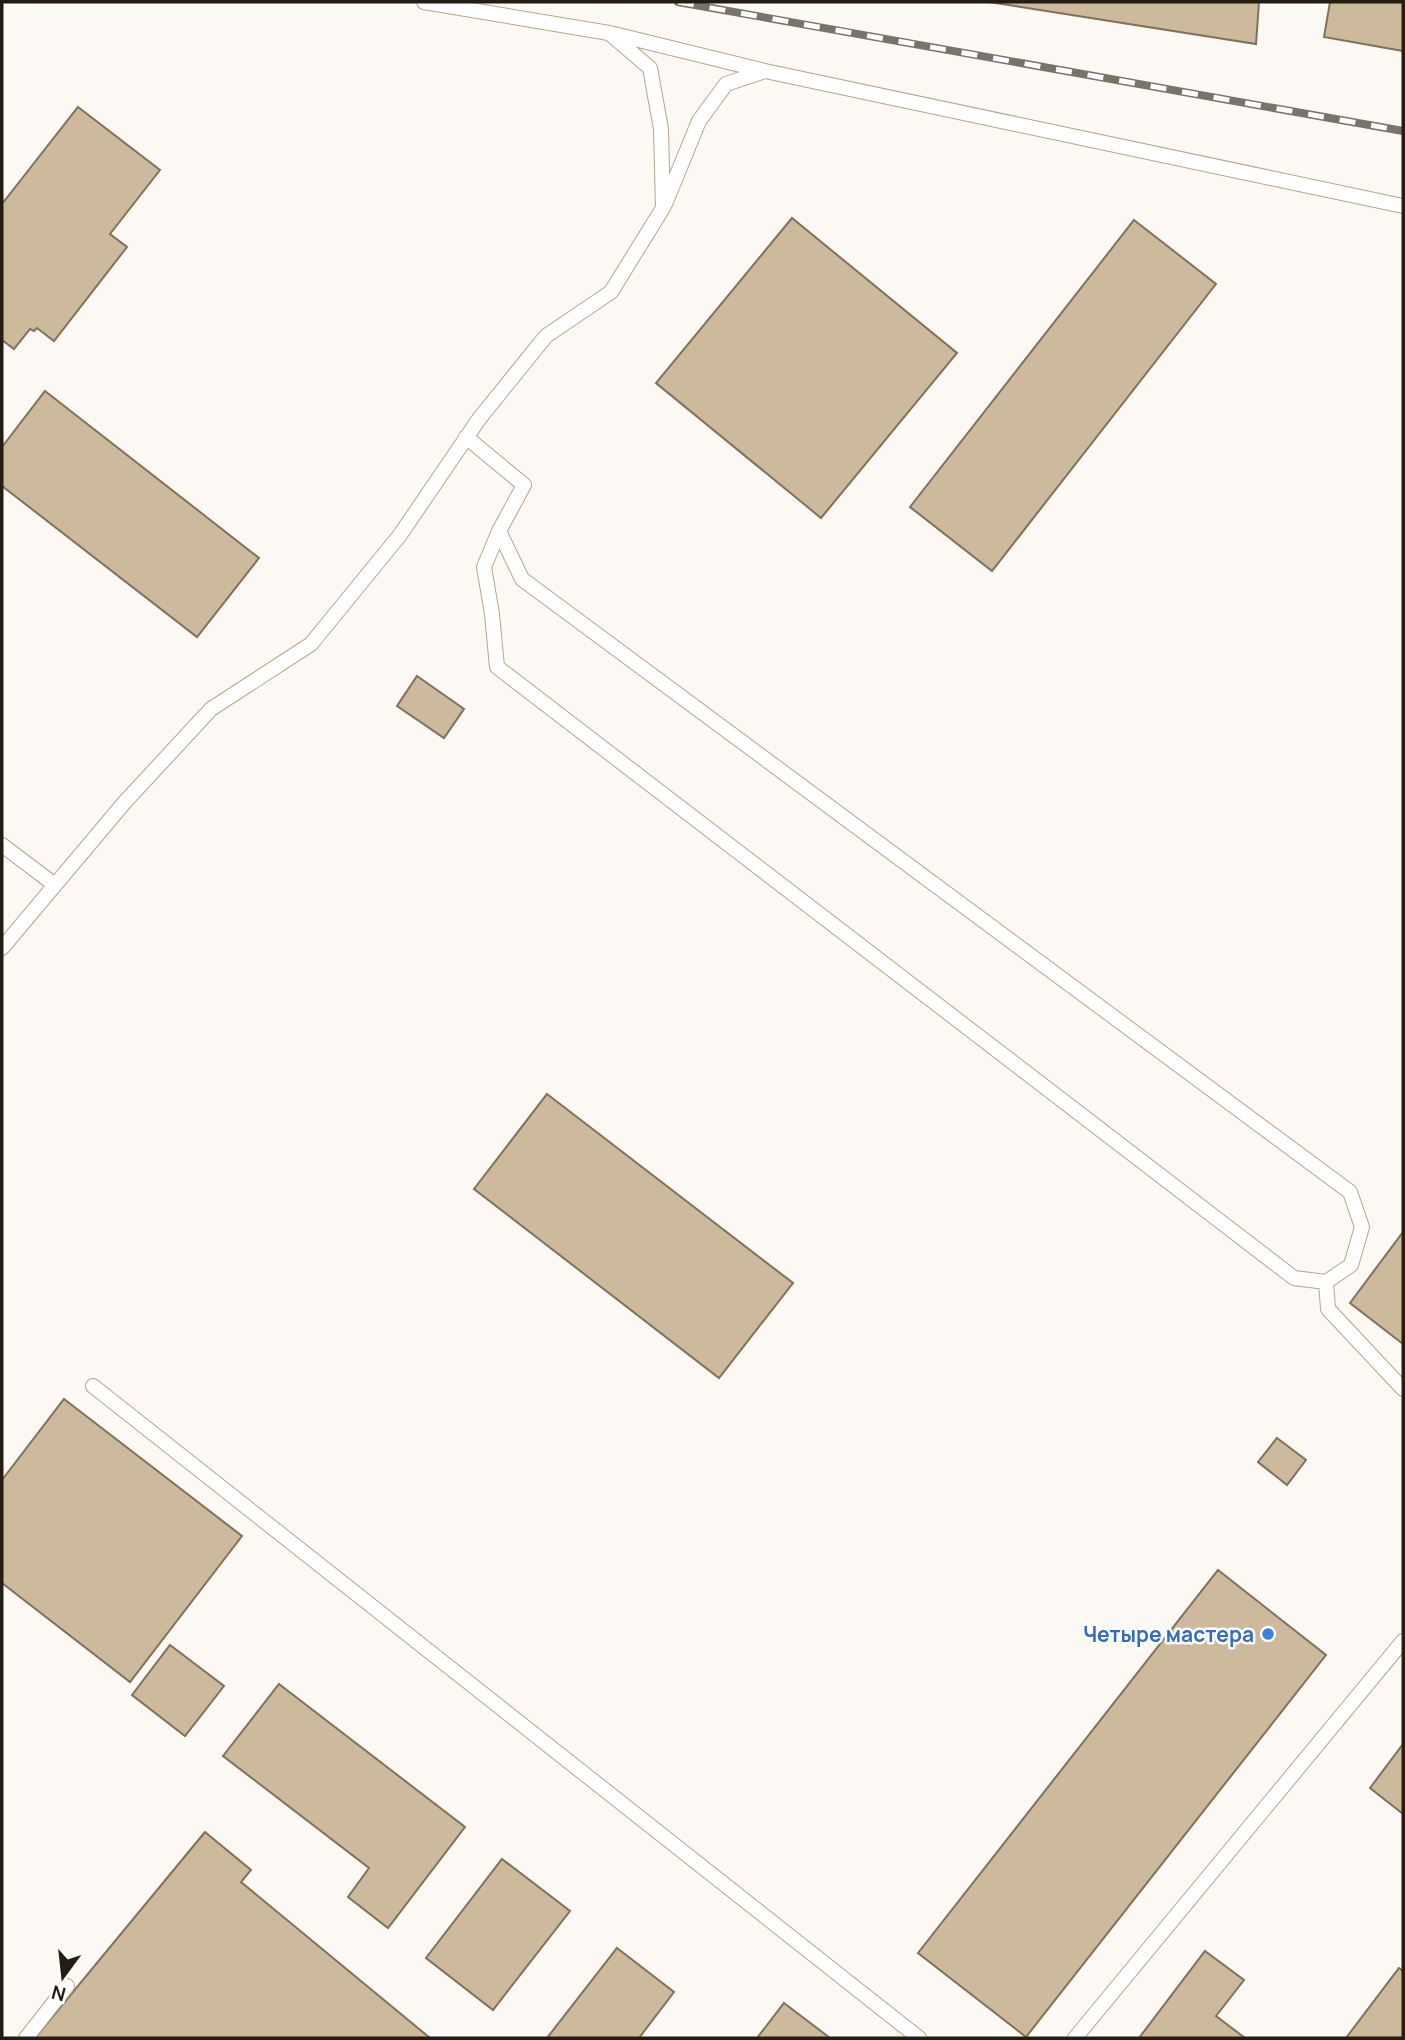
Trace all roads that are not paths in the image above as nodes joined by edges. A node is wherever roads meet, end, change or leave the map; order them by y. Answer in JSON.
{"nodes":[{"id":1,"x":424,"y":2,"type":"edge"},
{"id":2,"x":609,"y":33,"type":"junction"},
{"id":3,"x":765,"y":71,"type":"junction"},
{"id":4,"x":1403,"y":206,"type":"edge"},
{"id":5,"x":663,"y":208,"type":"junction"},
{"id":6,"x":466,"y":437,"type":"junction"},
{"id":7,"x":499,"y":531,"type":"junction"},
{"id":8,"x":2,"y":845,"type":"edge"},
{"id":9,"x":55,"y":885,"type":"junction"},
{"id":10,"x":2,"y":948,"type":"edge"},
{"id":11,"x":1326,"y":1282,"type":"junction"},
{"id":12,"x":93,"y":1385,"type":"dead end"},
{"id":13,"x":1403,"y":1389,"type":"edge"},
{"id":14,"x":1403,"y":1642,"type":"edge"},
{"id":15,"x":67,"y":1986,"type":"dead end"},
{"id":16,"x":26,"y":2038,"type":"edge"},
{"id":17,"x":919,"y":2038,"type":"edge"},
{"id":18,"x":1076,"y":2038,"type":"edge"}],
"edges":[{"from":1,"to":2,"type":"lane"},
{"from":2,"to":3,"type":"lane"},
{"from":2,"to":5,"type":"lane"},
{"from":3,"to":4,"type":"lane"},
{"from":3,"to":5,"type":"lane"},
{"from":5,"to":6,"type":"lane"},
{"from":6,"to":7,"type":"lane"},
{"from":6,"to":9,"type":"lane"},
{"from":7,"to":11,"type":"lane"},
{"from":7,"to":11,"type":"lane"},
{"from":8,"to":9,"type":"lane"},
{"from":9,"to":10,"type":"lane"},
{"from":11,"to":13,"type":"lane"},
{"from":12,"to":17,"type":"lane"},
{"from":14,"to":18,"type":"lane"},
{"from":15,"to":16,"type":"lane"}]}
